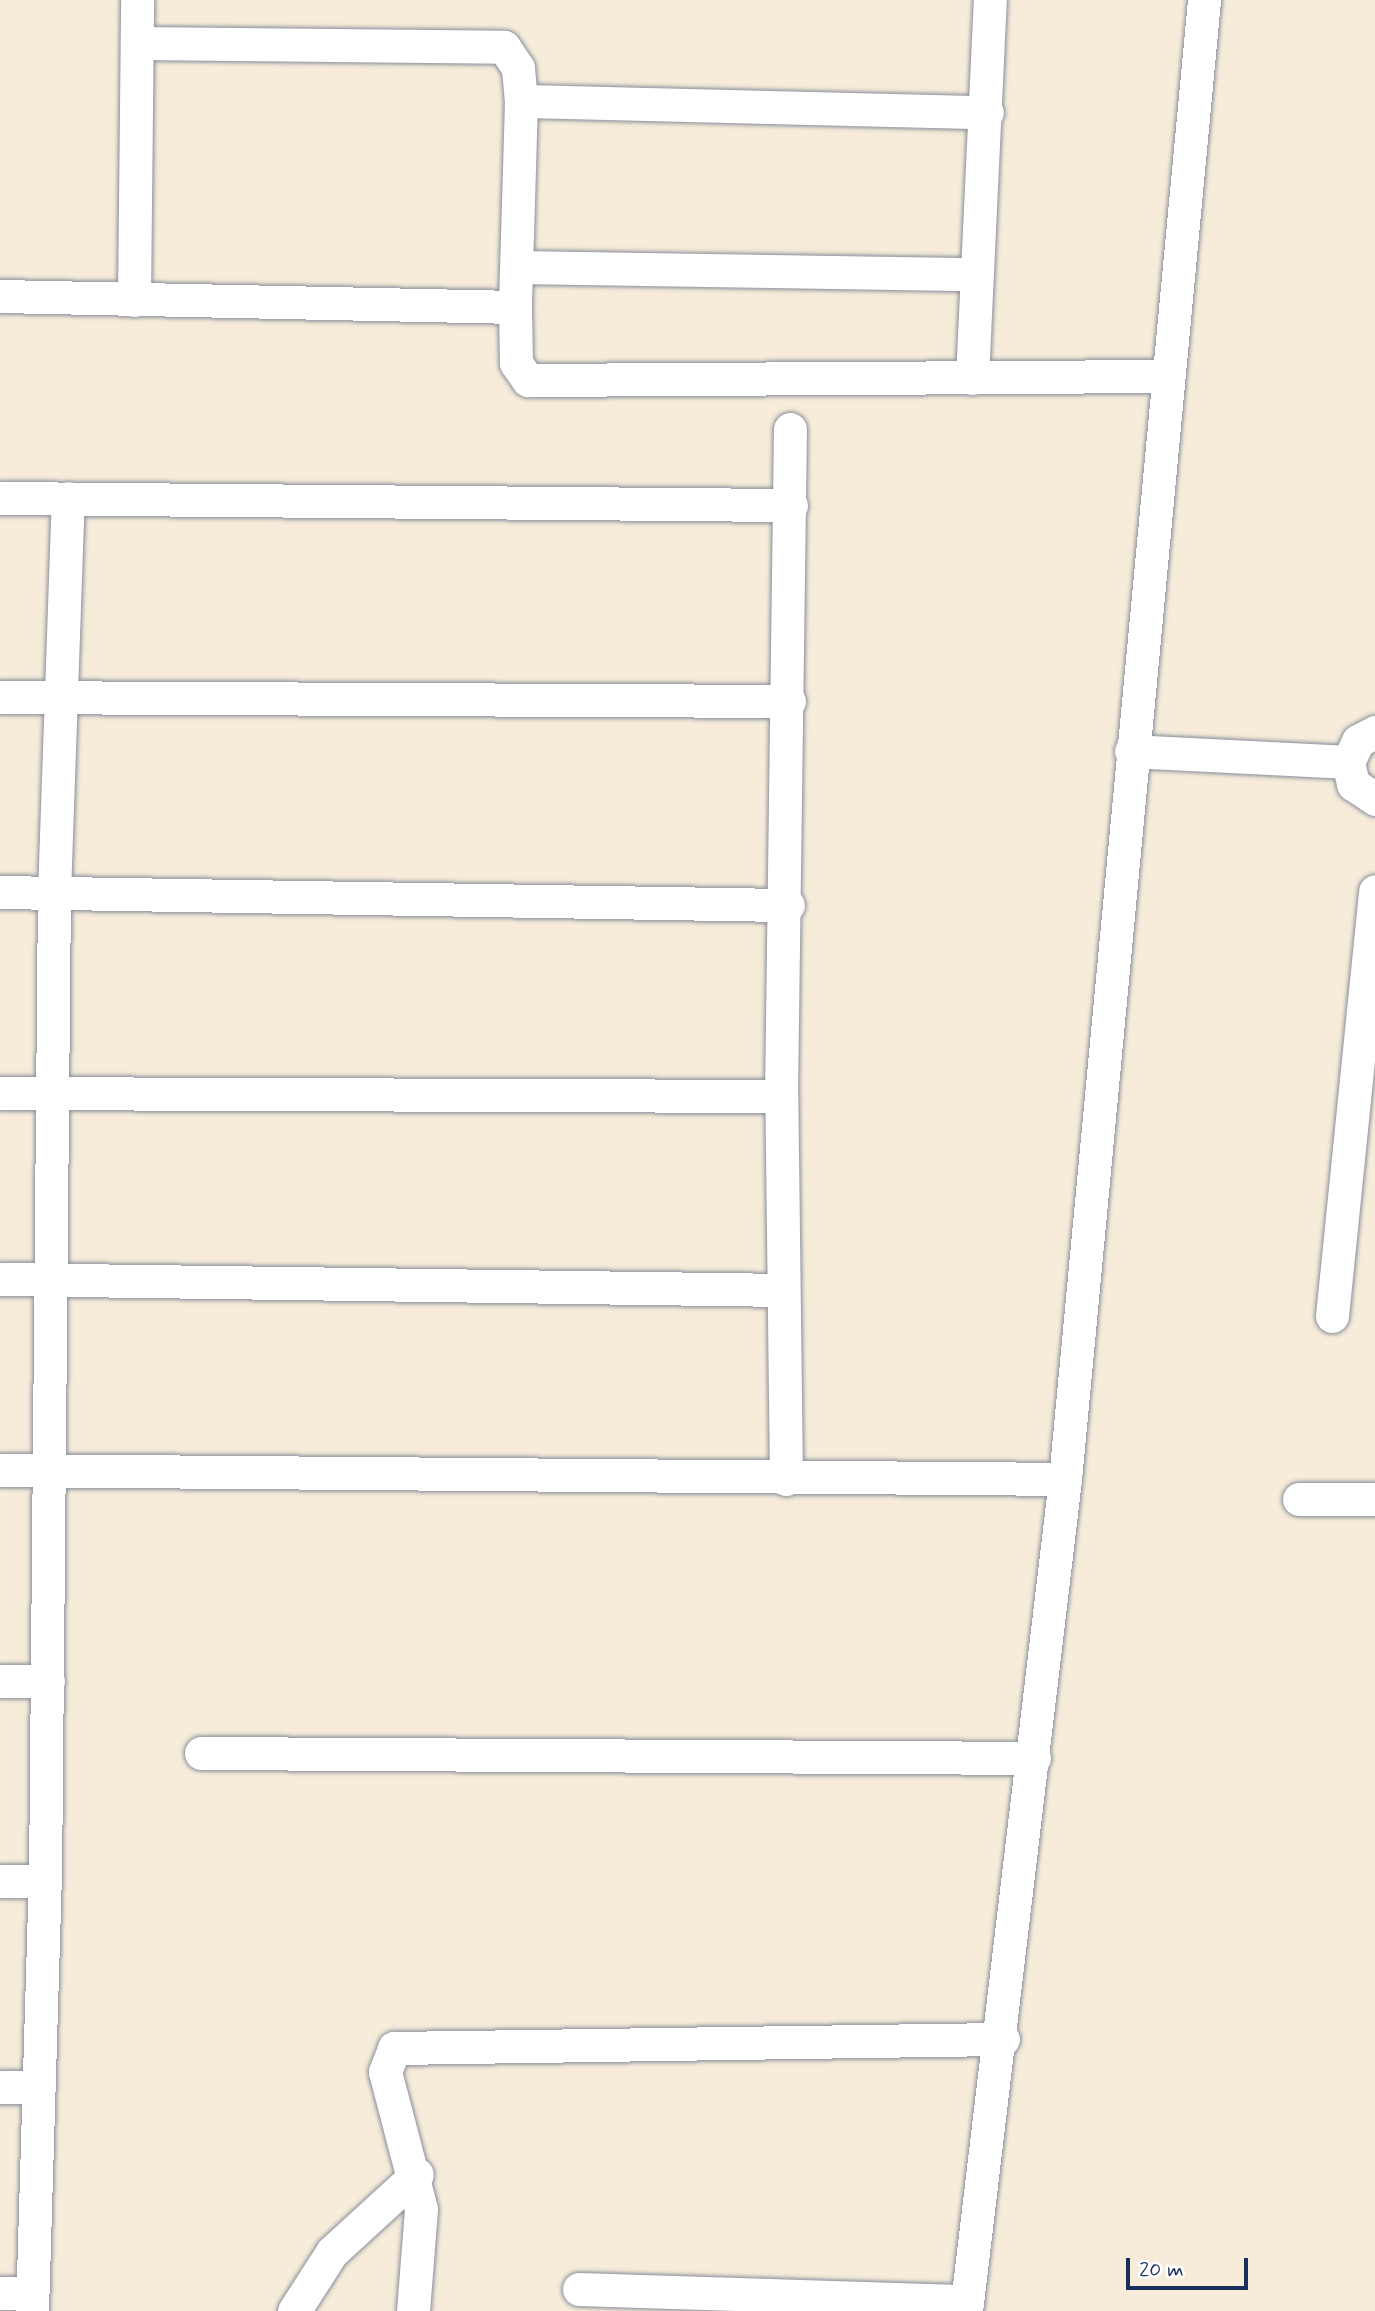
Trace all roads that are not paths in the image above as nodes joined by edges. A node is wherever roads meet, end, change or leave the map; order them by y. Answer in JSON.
{"nodes":[{"id":1,"x":137,"y":0,"type":"edge"},
{"id":2,"x":990,"y":0,"type":"edge"},
{"id":3,"x":1204,"y":0,"type":"edge"},
{"id":4,"x":137,"y":43,"type":"junction"},
{"id":5,"x":521,"y":101,"type":"junction"},
{"id":6,"x":987,"y":112,"type":"junction"},
{"id":7,"x":518,"y":267,"type":"junction"},
{"id":8,"x":974,"y":274,"type":"junction"},
{"id":9,"x":0,"y":296,"type":"edge"},
{"id":10,"x":134,"y":300,"type":"junction"},
{"id":11,"x":515,"y":307,"type":"junction"},
{"id":12,"x":1168,"y":376,"type":"junction"},
{"id":13,"x":972,"y":378,"type":"junction"},
{"id":14,"x":790,"y":429,"type":"dead end"},
{"id":15,"x":0,"y":498,"type":"edge"},
{"id":16,"x":68,"y":498,"type":"junction"},
{"id":17,"x":791,"y":505,"type":"junction"},
{"id":18,"x":0,"y":697,"type":"edge"},
{"id":19,"x":63,"y":697,"type":"junction"},
{"id":20,"x":789,"y":701,"type":"junction"},
{"id":21,"x":1375,"y":732,"type":"edge"},
{"id":22,"x":1131,"y":751,"type":"junction"},
{"id":23,"x":1348,"y":762,"type":"junction"},
{"id":24,"x":1375,"y":799,"type":"edge"},
{"id":25,"x":1375,"y":891,"type":"edge"},
{"id":26,"x":0,"y":892,"type":"edge"},
{"id":27,"x":54,"y":893,"type":"junction"},
{"id":28,"x":788,"y":905,"type":"junction"},
{"id":29,"x":0,"y":1093,"type":"edge"},
{"id":30,"x":51,"y":1094,"type":"junction"},
{"id":31,"x":782,"y":1096,"type":"junction"},
{"id":32,"x":1363,"y":1110,"type":"edge"},
{"id":33,"x":0,"y":1279,"type":"edge"},
{"id":34,"x":48,"y":1280,"type":"junction"},
{"id":35,"x":783,"y":1290,"type":"junction"},
{"id":36,"x":1332,"y":1316,"type":"dead end"},
{"id":37,"x":0,"y":1470,"type":"edge"},
{"id":38,"x":44,"y":1470,"type":"junction"},
{"id":39,"x":786,"y":1479,"type":"junction"},
{"id":40,"x":1065,"y":1479,"type":"junction"},
{"id":41,"x":1299,"y":1499,"type":"dead end"},
{"id":42,"x":1375,"y":1499,"type":"edge"},
{"id":43,"x":0,"y":1681,"type":"edge"},
{"id":44,"x":48,"y":1681,"type":"junction"},
{"id":45,"x":201,"y":1753,"type":"dead end"},
{"id":46,"x":1034,"y":1758,"type":"junction"},
{"id":47,"x":0,"y":1881,"type":"edge"},
{"id":48,"x":46,"y":1881,"type":"junction"},
{"id":49,"x":1003,"y":2039,"type":"junction"},
{"id":50,"x":0,"y":2087,"type":"edge"},
{"id":51,"x":38,"y":2087,"type":"junction"},
{"id":52,"x":417,"y":2174,"type":"junction"},
{"id":53,"x":579,"y":2289,"type":"dead end"},
{"id":54,"x":21,"y":2299,"type":"edge"},
{"id":55,"x":967,"y":2306,"type":"edge"},
{"id":56,"x":294,"y":2311,"type":"edge"},
{"id":57,"x":413,"y":2311,"type":"edge"}],
"edges":[{"from":1,"to":4,"type":"street"},
{"from":2,"to":6,"type":"street"},
{"from":3,"to":12,"type":"street"},
{"from":4,"to":5,"type":"street"},
{"from":4,"to":10,"type":"street"},
{"from":5,"to":6,"type":"street"},
{"from":5,"to":7,"type":"street"},
{"from":6,"to":8,"type":"street"},
{"from":7,"to":8,"type":"street"},
{"from":7,"to":11,"type":"street"},
{"from":8,"to":13,"type":"street"},
{"from":9,"to":10,"type":"street"},
{"from":10,"to":11,"type":"street"},
{"from":11,"to":13,"type":"street"},
{"from":12,"to":13,"type":"street"},
{"from":12,"to":22,"type":"street"},
{"from":14,"to":17,"type":"street"},
{"from":15,"to":16,"type":"street"},
{"from":16,"to":17,"type":"street"},
{"from":16,"to":19,"type":"street"},
{"from":17,"to":20,"type":"street"},
{"from":18,"to":19,"type":"street"},
{"from":19,"to":20,"type":"street"},
{"from":19,"to":27,"type":"street"},
{"from":20,"to":28,"type":"street"},
{"from":21,"to":23,"type":"street"},
{"from":22,"to":23,"type":"street"},
{"from":22,"to":40,"type":"street"},
{"from":23,"to":24,"type":"street"},
{"from":25,"to":32,"type":"street"},
{"from":26,"to":27,"type":"street"},
{"from":27,"to":28,"type":"street"},
{"from":27,"to":30,"type":"street"},
{"from":28,"to":31,"type":"street"},
{"from":29,"to":30,"type":"street"},
{"from":30,"to":31,"type":"street"},
{"from":30,"to":34,"type":"street"},
{"from":31,"to":35,"type":"street"},
{"from":32,"to":36,"type":"street"},
{"from":33,"to":34,"type":"street"},
{"from":34,"to":35,"type":"street"},
{"from":34,"to":38,"type":"street"},
{"from":35,"to":39,"type":"street"},
{"from":37,"to":38,"type":"street"},
{"from":38,"to":39,"type":"street"},
{"from":38,"to":44,"type":"street"},
{"from":39,"to":40,"type":"street"},
{"from":40,"to":46,"type":"street"},
{"from":41,"to":42,"type":"street"},
{"from":43,"to":44,"type":"street"},
{"from":44,"to":48,"type":"street"},
{"from":45,"to":46,"type":"street"},
{"from":46,"to":49,"type":"street"},
{"from":47,"to":48,"type":"street"},
{"from":48,"to":51,"type":"street"},
{"from":49,"to":52,"type":"street"},
{"from":49,"to":55,"type":"street"},
{"from":50,"to":51,"type":"street"},
{"from":51,"to":54,"type":"street"},
{"from":52,"to":56,"type":"street"},
{"from":52,"to":57,"type":"street"},
{"from":53,"to":55,"type":"street"}]}
